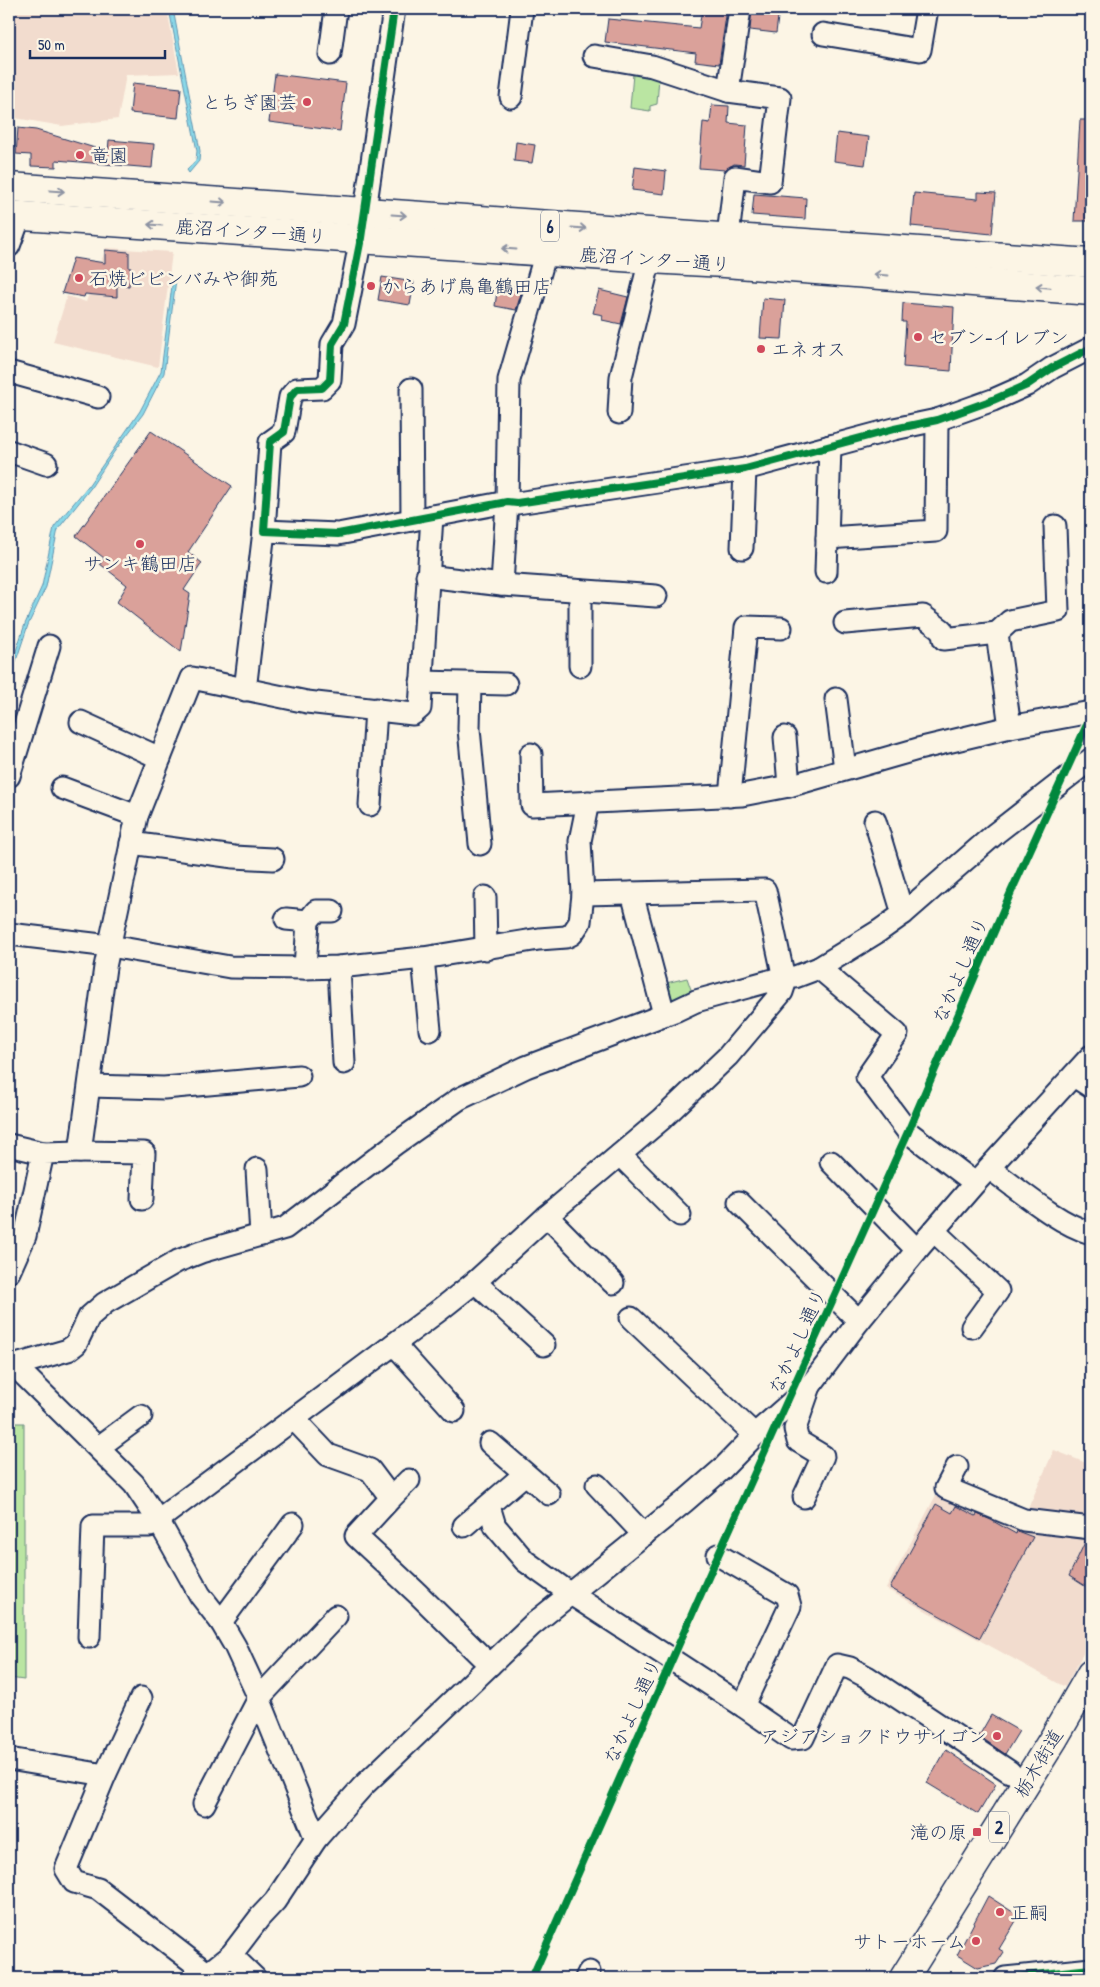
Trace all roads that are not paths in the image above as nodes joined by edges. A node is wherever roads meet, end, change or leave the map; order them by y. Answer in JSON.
{"nodes":[{"id":1,"x":336,"y":9,"type":"edge"},
{"id":2,"x":394,"y":9,"type":"edge"},
{"id":3,"x":522,"y":9,"type":"edge"},
{"id":4,"x":740,"y":9,"type":"edge"},
{"id":5,"x":927,"y":9,"type":"edge"},
{"id":6,"x":823,"y":34,"type":"dead end"},
{"id":7,"x":330,"y":54,"type":"dead end"},
{"id":8,"x":594,"y":56,"type":"dead end"},
{"id":9,"x":728,"y":91,"type":"junction"},
{"id":10,"x":511,"y":97,"type":"dead end"},
{"id":11,"x":9,"y":187,"type":"edge"},
{"id":12,"x":14,"y":215,"type":"edge"},
{"id":13,"x":363,"y":225,"type":"junction"},
{"id":14,"x":9,"y":246,"type":"edge"},
{"id":15,"x":726,"y":250,"type":"junction"},
{"id":16,"x":546,"y":252,"type":"junction"},
{"id":17,"x":650,"y":259,"type":"junction"},
{"id":18,"x":1091,"y":264,"type":"edge"},
{"id":19,"x":1091,"y":291,"type":"edge"},
{"id":20,"x":1091,"y":348,"type":"edge"},
{"id":21,"x":9,"y":372,"type":"edge"},
{"id":22,"x":411,"y":389,"type":"dead end"},
{"id":23,"x":98,"y":397,"type":"dead end"},
{"id":24,"x":619,"y":414,"type":"dead end"},
{"id":25,"x":937,"y":420,"type":"junction"},
{"id":26,"x":830,"y":446,"type":"junction"},
{"id":27,"x":9,"y":451,"type":"edge"},
{"id":28,"x":46,"y":464,"type":"dead end"},
{"id":29,"x":745,"y":469,"type":"junction"},
{"id":30,"x":507,"y":502,"type":"junction"},
{"id":31,"x":422,"y":518,"type":"junction"},
{"id":32,"x":1056,"y":526,"type":"dead end"},
{"id":33,"x":264,"y":531,"type":"junction"},
{"id":34,"x":827,"y":538,"type":"junction"},
{"id":35,"x":742,"y":548,"type":"dead end"},
{"id":36,"x":826,"y":572,"type":"dead end"},
{"id":37,"x":427,"y":576,"type":"junction"},
{"id":38,"x":502,"y":585,"type":"junction"},
{"id":39,"x":580,"y":591,"type":"junction"},
{"id":40,"x":656,"y":596,"type":"dead end"},
{"id":41,"x":845,"y":623,"type":"dead end"},
{"id":42,"x":781,"y":628,"type":"dead end"},
{"id":43,"x":997,"y":632,"type":"junction"},
{"id":44,"x":49,"y":646,"type":"dead end"},
{"id":45,"x":580,"y":666,"type":"dead end"},
{"id":46,"x":421,"y":682,"type":"junction"},
{"id":47,"x":470,"y":684,"type":"junction"},
{"id":48,"x":506,"y":684,"type":"dead end"},
{"id":49,"x":245,"y":690,"type":"junction"},
{"id":50,"x":836,"y":699,"type":"dead end"},
{"id":51,"x":376,"y":709,"type":"junction"},
{"id":52,"x":1091,"y":712,"type":"edge"},
{"id":53,"x":81,"y":722,"type":"dead end"},
{"id":54,"x":1010,"y":727,"type":"junction"},
{"id":55,"x":784,"y":736,"type":"dead end"},
{"id":56,"x":531,"y":754,"type":"dead end"},
{"id":57,"x":160,"y":758,"type":"junction"},
{"id":58,"x":1091,"y":759,"type":"edge"},
{"id":59,"x":845,"y":768,"type":"junction"},
{"id":60,"x":9,"y":776,"type":"edge"},
{"id":61,"x":788,"y":786,"type":"junction"},
{"id":62,"x":62,"y":788,"type":"dead end"},
{"id":63,"x":730,"y":796,"type":"junction"},
{"id":64,"x":588,"y":802,"type":"junction"},
{"id":65,"x":370,"y":805,"type":"dead end"},
{"id":66,"x":137,"y":816,"type":"junction"},
{"id":67,"x":875,"y":820,"type":"dead end"},
{"id":68,"x":132,"y":843,"type":"junction"},
{"id":69,"x":480,"y":844,"type":"dead end"},
{"id":70,"x":273,"y":859,"type":"dead end"},
{"id":71,"x":632,"y":893,"type":"junction"},
{"id":72,"x":583,"y":894,"type":"junction"},
{"id":73,"x":485,"y":896,"type":"dead end"},
{"id":74,"x":332,"y":911,"type":"dead end"},
{"id":75,"x":902,"y":914,"type":"junction"},
{"id":76,"x":286,"y":919,"type":"dead end"},
{"id":77,"x":308,"y":921,"type":"junction"},
{"id":78,"x":9,"y":934,"type":"edge"},
{"id":79,"x":110,"y":946,"type":"junction"},
{"id":80,"x":486,"y":949,"type":"junction"},
{"id":81,"x":423,"y":958,"type":"junction"},
{"id":82,"x":339,"y":967,"type":"junction"},
{"id":83,"x":305,"y":968,"type":"junction"},
{"id":84,"x":819,"y":968,"type":"junction"},
{"id":85,"x":784,"y":978,"type":"junction"},
{"id":86,"x":664,"y":1014,"type":"junction"},
{"id":87,"x":430,"y":1030,"type":"dead end"},
{"id":88,"x":1091,"y":1056,"type":"edge"},
{"id":89,"x":344,"y":1063,"type":"dead end"},
{"id":90,"x":299,"y":1076,"type":"dead end"},
{"id":91,"x":1082,"y":1081,"type":"edge"},
{"id":92,"x":90,"y":1086,"type":"junction"},
{"id":93,"x":9,"y":1145,"type":"edge"},
{"id":94,"x":80,"y":1152,"type":"junction"},
{"id":95,"x":43,"y":1153,"type":"junction"},
{"id":96,"x":620,"y":1155,"type":"junction"},
{"id":97,"x":832,"y":1162,"type":"dead end"},
{"id":98,"x":257,"y":1169,"type":"dead end"},
{"id":99,"x":982,"y":1175,"type":"junction"},
{"id":100,"x":142,"y":1198,"type":"dead end"},
{"id":101,"x":739,"y":1202,"type":"dead end"},
{"id":102,"x":547,"y":1216,"type":"junction"},
{"id":103,"x":680,"y":1216,"type":"dead end"},
{"id":104,"x":934,"y":1231,"type":"junction"},
{"id":105,"x":17,"y":1233,"type":"edge"},
{"id":106,"x":1091,"y":1233,"type":"edge"},
{"id":107,"x":261,"y":1235,"type":"junction"},
{"id":108,"x":917,"y":1250,"type":"junction"},
{"id":109,"x":9,"y":1272,"type":"edge"},
{"id":110,"x":475,"y":1282,"type":"junction"},
{"id":111,"x":613,"y":1283,"type":"dead end"},
{"id":112,"x":631,"y":1318,"type":"dead end"},
{"id":113,"x":859,"y":1321,"type":"junction"},
{"id":114,"x":972,"y":1327,"type":"dead end"},
{"id":115,"x":394,"y":1344,"type":"junction"},
{"id":116,"x":544,"y":1345,"type":"dead end"},
{"id":117,"x":11,"y":1365,"type":"edge"},
{"id":118,"x":810,"y":1386,"type":"junction"},
{"id":119,"x":454,"y":1411,"type":"dead end"},
{"id":120,"x":141,"y":1416,"type":"dead end"},
{"id":121,"x":294,"y":1419,"type":"junction"},
{"id":122,"x":755,"y":1435,"type":"junction"},
{"id":123,"x":490,"y":1443,"type":"dead end"},
{"id":124,"x":99,"y":1447,"type":"junction"},
{"id":125,"x":957,"y":1467,"type":"dead end"},
{"id":126,"x":525,"y":1474,"type":"junction"},
{"id":127,"x":409,"y":1480,"type":"dead end"},
{"id":128,"x":597,"y":1485,"type":"dead end"},
{"id":129,"x":549,"y":1494,"type":"dead end"},
{"id":130,"x":804,"y":1497,"type":"dead end"},
{"id":131,"x":391,"y":1498,"type":"junction"},
{"id":132,"x":489,"y":1506,"type":"junction"},
{"id":133,"x":158,"y":1520,"type":"junction"},
{"id":134,"x":293,"y":1524,"type":"dead end"},
{"id":135,"x":464,"y":1526,"type":"dead end"},
{"id":136,"x":1091,"y":1528,"type":"edge"},
{"id":137,"x":644,"y":1535,"type":"junction"},
{"id":138,"x":718,"y":1555,"type":"dead end"},
{"id":139,"x":571,"y":1594,"type":"junction"},
{"id":140,"x":336,"y":1616,"type":"dead end"},
{"id":141,"x":221,"y":1622,"type":"junction"},
{"id":142,"x":89,"y":1637,"type":"dead end"},
{"id":143,"x":490,"y":1666,"type":"junction"},
{"id":144,"x":1091,"y":1674,"type":"edge"},
{"id":145,"x":141,"y":1698,"type":"dead end"},
{"id":146,"x":259,"y":1698,"type":"junction"},
{"id":147,"x":743,"y":1706,"type":"junction"},
{"id":148,"x":9,"y":1759,"type":"edge"},
{"id":149,"x":1010,"y":1772,"type":"dead end"},
{"id":150,"x":105,"y":1776,"type":"junction"},
{"id":151,"x":204,"y":1804,"type":"dead end"},
{"id":152,"x":316,"y":1839,"type":"junction"},
{"id":153,"x":230,"y":1955,"type":"junction"},
{"id":154,"x":1091,"y":1969,"type":"edge"},
{"id":155,"x":204,"y":1976,"type":"edge"},
{"id":156,"x":255,"y":1978,"type":"edge"},
{"id":157,"x":904,"y":1978,"type":"edge"},
{"id":158,"x":1005,"y":1978,"type":"edge"}],
"edges":[{"from":1,"to":7,"type":"street"},
{"from":2,"to":13,"type":"street"},
{"from":3,"to":10,"type":"street"},
{"from":4,"to":9,"type":"street"},
{"from":5,"to":6,"type":"street"},
{"from":8,"to":9,"type":"street"},
{"from":9,"to":15,"type":"street"},
{"from":11,"to":13,"type":"main road","name":"鹿沼インター通り","number":"6","one_way":true},
{"from":13,"to":12,"type":"main road","name":"鹿沼インター通り","number":"6","one_way":true},
{"from":12,"to":14,"type":"street"},
{"from":13,"to":15,"type":"main road","name":"鹿沼インター通り","number":"6","one_way":true},
{"from":16,"to":13,"type":"main road","name":"鹿沼インター通り","number":"6","one_way":true},
{"from":13,"to":33,"type":"street"},
{"from":15,"to":17,"type":"main road","name":"鹿沼インター通り","number":"6"},
{"from":15,"to":18,"type":"main road","name":"鹿沼インター通り","number":"6"},
{"from":19,"to":15,"type":"main road","name":"鹿沼インター通り","number":"6","one_way":true},
{"from":16,"to":17,"type":"main road","name":"鹿沼インター通り","number":"6"},
{"from":16,"to":30,"type":"street"},
{"from":17,"to":24,"type":"street"},
{"from":20,"to":25,"type":"street"},
{"from":21,"to":23,"type":"street"},
{"from":22,"to":31,"type":"street"},
{"from":25,"to":26,"type":"street"},
{"from":25,"to":34,"type":"street"},
{"from":26,"to":29,"type":"street"},
{"from":26,"to":34,"type":"street"},
{"from":27,"to":28,"type":"street"},
{"from":29,"to":30,"type":"street"},
{"from":29,"to":35,"type":"street"},
{"from":30,"to":31,"type":"street"},
{"from":30,"to":38,"type":"street"},
{"from":31,"to":33,"type":"street"},
{"from":31,"to":37,"type":"street"},
{"from":32,"to":43,"type":"street"},
{"from":33,"to":49,"type":"street"},
{"from":34,"to":36,"type":"street"},
{"from":37,"to":38,"type":"street"},
{"from":37,"to":46,"type":"street"},
{"from":38,"to":39,"type":"street"},
{"from":39,"to":40,"type":"street"},
{"from":39,"to":45,"type":"street"},
{"from":41,"to":43,"type":"street"},
{"from":42,"to":63,"type":"street"},
{"from":43,"to":54,"type":"street"},
{"from":44,"to":60,"type":"street"},
{"from":46,"to":47,"type":"street"},
{"from":46,"to":51,"type":"street"},
{"from":47,"to":48,"type":"street"},
{"from":47,"to":69,"type":"street"},
{"from":49,"to":51,"type":"street"},
{"from":49,"to":57,"type":"street"},
{"from":50,"to":59,"type":"street"},
{"from":51,"to":65,"type":"street"},
{"from":52,"to":54,"type":"street"},
{"from":53,"to":57,"type":"street"},
{"from":54,"to":59,"type":"street"},
{"from":55,"to":61,"type":"street"},
{"from":56,"to":64,"type":"street"},
{"from":57,"to":66,"type":"street"},
{"from":58,"to":75,"type":"street"},
{"from":59,"to":61,"type":"street"},
{"from":61,"to":63,"type":"street"},
{"from":62,"to":66,"type":"street"},
{"from":63,"to":64,"type":"street"},
{"from":64,"to":72,"type":"street"},
{"from":66,"to":68,"type":"street"},
{"from":67,"to":75,"type":"street"},
{"from":68,"to":70,"type":"street"},
{"from":68,"to":79,"type":"street"},
{"from":71,"to":72,"type":"street"},
{"from":71,"to":85,"type":"street"},
{"from":71,"to":86,"type":"street"},
{"from":72,"to":80,"type":"street"},
{"from":73,"to":80,"type":"street"},
{"from":74,"to":77,"type":"street"},
{"from":75,"to":84,"type":"street"},
{"from":76,"to":77,"type":"street"},
{"from":77,"to":83,"type":"street"},
{"from":78,"to":79,"type":"street"},
{"from":79,"to":83,"type":"street"},
{"from":79,"to":92,"type":"street"},
{"from":80,"to":81,"type":"street"},
{"from":81,"to":82,"type":"street"},
{"from":81,"to":87,"type":"street"},
{"from":82,"to":83,"type":"street"},
{"from":82,"to":89,"type":"street"},
{"from":84,"to":85,"type":"street"},
{"from":84,"to":99,"type":"street"},
{"from":85,"to":86,"type":"street"},
{"from":85,"to":96,"type":"street"},
{"from":86,"to":107,"type":"street"},
{"from":88,"to":91,"type":"street"},
{"from":90,"to":92,"type":"street"},
{"from":91,"to":99,"type":"street"},
{"from":92,"to":94,"type":"street"},
{"from":93,"to":95,"type":"street"},
{"from":94,"to":95,"type":"street"},
{"from":94,"to":100,"type":"street"},
{"from":95,"to":105,"type":"street"},
{"from":96,"to":102,"type":"street"},
{"from":96,"to":103,"type":"street"},
{"from":97,"to":108,"type":"street"},
{"from":98,"to":107,"type":"street"},
{"from":99,"to":104,"type":"street"},
{"from":99,"to":106,"type":"street"},
{"from":101,"to":113,"type":"street"},
{"from":102,"to":110,"type":"street"},
{"from":102,"to":111,"type":"street"},
{"from":104,"to":108,"type":"street"},
{"from":104,"to":114,"type":"street"},
{"from":105,"to":109,"type":"street"},
{"from":107,"to":117,"type":"street"},
{"from":108,"to":113,"type":"street"},
{"from":110,"to":115,"type":"street"},
{"from":110,"to":116,"type":"street"},
{"from":112,"to":122,"type":"street"},
{"from":113,"to":118,"type":"street"},
{"from":115,"to":119,"type":"street"},
{"from":115,"to":121,"type":"street"},
{"from":117,"to":124,"type":"street"},
{"from":118,"to":122,"type":"street"},
{"from":118,"to":130,"type":"street"},
{"from":120,"to":124,"type":"street"},
{"from":121,"to":131,"type":"street"},
{"from":121,"to":133,"type":"street"},
{"from":122,"to":137,"type":"street"},
{"from":123,"to":126,"type":"street"},
{"from":124,"to":133,"type":"street"},
{"from":125,"to":136,"type":"street"},
{"from":126,"to":129,"type":"street"},
{"from":126,"to":132,"type":"street"},
{"from":127,"to":131,"type":"street"},
{"from":128,"to":137,"type":"street"},
{"from":131,"to":143,"type":"street"},
{"from":132,"to":135,"type":"street"},
{"from":132,"to":139,"type":"street"},
{"from":133,"to":141,"type":"street"},
{"from":133,"to":142,"type":"street"},
{"from":134,"to":141,"type":"street"},
{"from":137,"to":139,"type":"street"},
{"from":138,"to":147,"type":"street"},
{"from":139,"to":143,"type":"street"},
{"from":139,"to":147,"type":"street"},
{"from":140,"to":146,"type":"street"},
{"from":141,"to":146,"type":"street"},
{"from":143,"to":152,"type":"street"},
{"from":144,"to":157,"type":"main road","name":"栃木街道","number":"2"},
{"from":145,"to":150,"type":"street"},
{"from":146,"to":151,"type":"street"},
{"from":146,"to":152,"type":"street"},
{"from":147,"to":149,"type":"street"},
{"from":148,"to":150,"type":"street"},
{"from":150,"to":155,"type":"street"},
{"from":152,"to":153,"type":"street"},
{"from":153,"to":155,"type":"street"},
{"from":153,"to":156,"type":"street"},
{"from":154,"to":158,"type":"street"}]}
